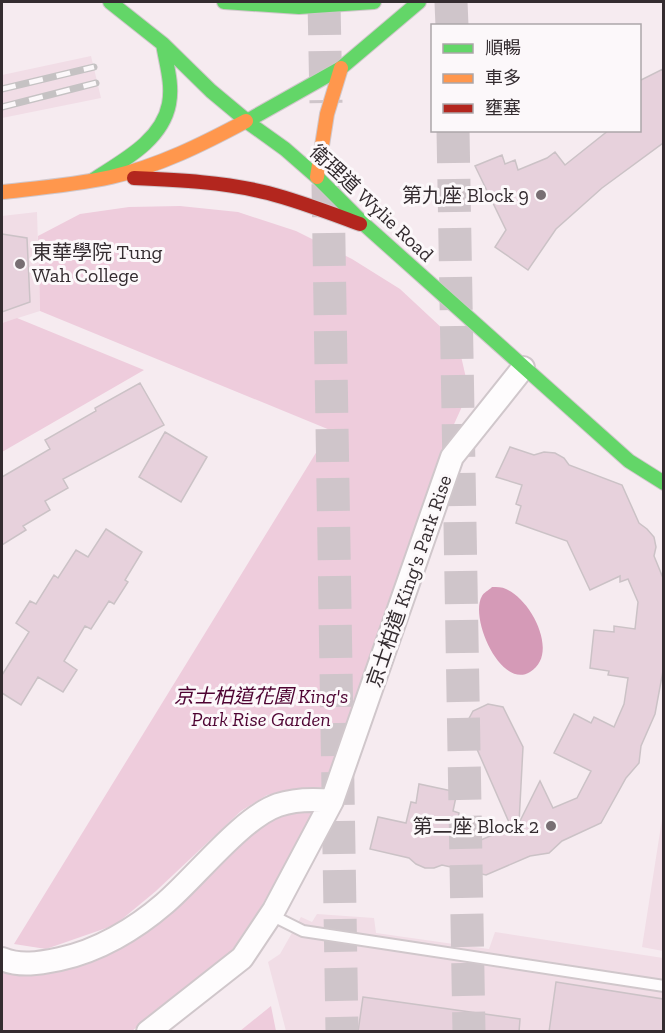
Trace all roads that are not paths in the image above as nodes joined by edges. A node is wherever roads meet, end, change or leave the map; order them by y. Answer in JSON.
{"nodes":[{"id":1,"x":110,"y":2,"type":"edge"},
{"id":2,"x":224,"y":2,"type":"edge"},
{"id":3,"x":374,"y":2,"type":"edge"},
{"id":4,"x":419,"y":2,"type":"edge"},
{"id":5,"x":163,"y":44,"type":"junction"},
{"id":6,"x":341,"y":68,"type":"junction"},
{"id":7,"x":247,"y":121,"type":"junction"},
{"id":8,"x":111,"y":177,"type":"junction"},
{"id":9,"x":317,"y":177,"type":"junction"},
{"id":10,"x":93,"y":180,"type":"junction"},
{"id":11,"x":2,"y":192,"type":"edge"},
{"id":12,"x":366,"y":226,"type":"junction"},
{"id":13,"x":523,"y":368,"type":"junction"},
{"id":14,"x":663,"y":483,"type":"edge"},
{"id":15,"x":332,"y":801,"type":"junction"},
{"id":16,"x":271,"y":915,"type":"junction"},
{"id":17,"x":2,"y":959,"type":"edge"},
{"id":18,"x":663,"y":986,"type":"edge"},
{"id":19,"x":148,"y":1032,"type":"edge"}],
"edges":[{"from":1,"to":5,"type":"main road","name":"衛理道 Wylie Road"},
{"from":2,"to":3,"type":"main road"},
{"from":4,"to":6,"type":"main road"},
{"from":5,"to":7,"type":"main road","name":"衛理道 Wylie Road"},
{"from":5,"to":10,"type":"main road"},
{"from":6,"to":7,"type":"main road"},
{"from":6,"to":9,"type":"main road"},
{"from":7,"to":8,"type":"main road"},
{"from":7,"to":9,"type":"main road","name":"衛理道 Wylie Road"},
{"from":8,"to":10,"type":"main road"},
{"from":8,"to":12,"type":"main road"},
{"from":9,"to":12,"type":"main road","name":"衛理道 Wylie Road"},
{"from":10,"to":11,"type":"main road"},
{"from":12,"to":13,"type":"main road","name":"衛理道 Wylie Road"},
{"from":13,"to":14,"type":"main road","name":"衛理道 Wylie Road"},
{"from":13,"to":15,"type":"street","name":"京士柏道 King's Park Rise"},
{"from":15,"to":16,"type":"street","name":"京士柏道 King's Park Rise"},
{"from":15,"to":17,"type":"street"},
{"from":16,"to":18,"type":"lane"},
{"from":16,"to":19,"type":"street","name":"京士柏道 King's Park Rise"}]}
